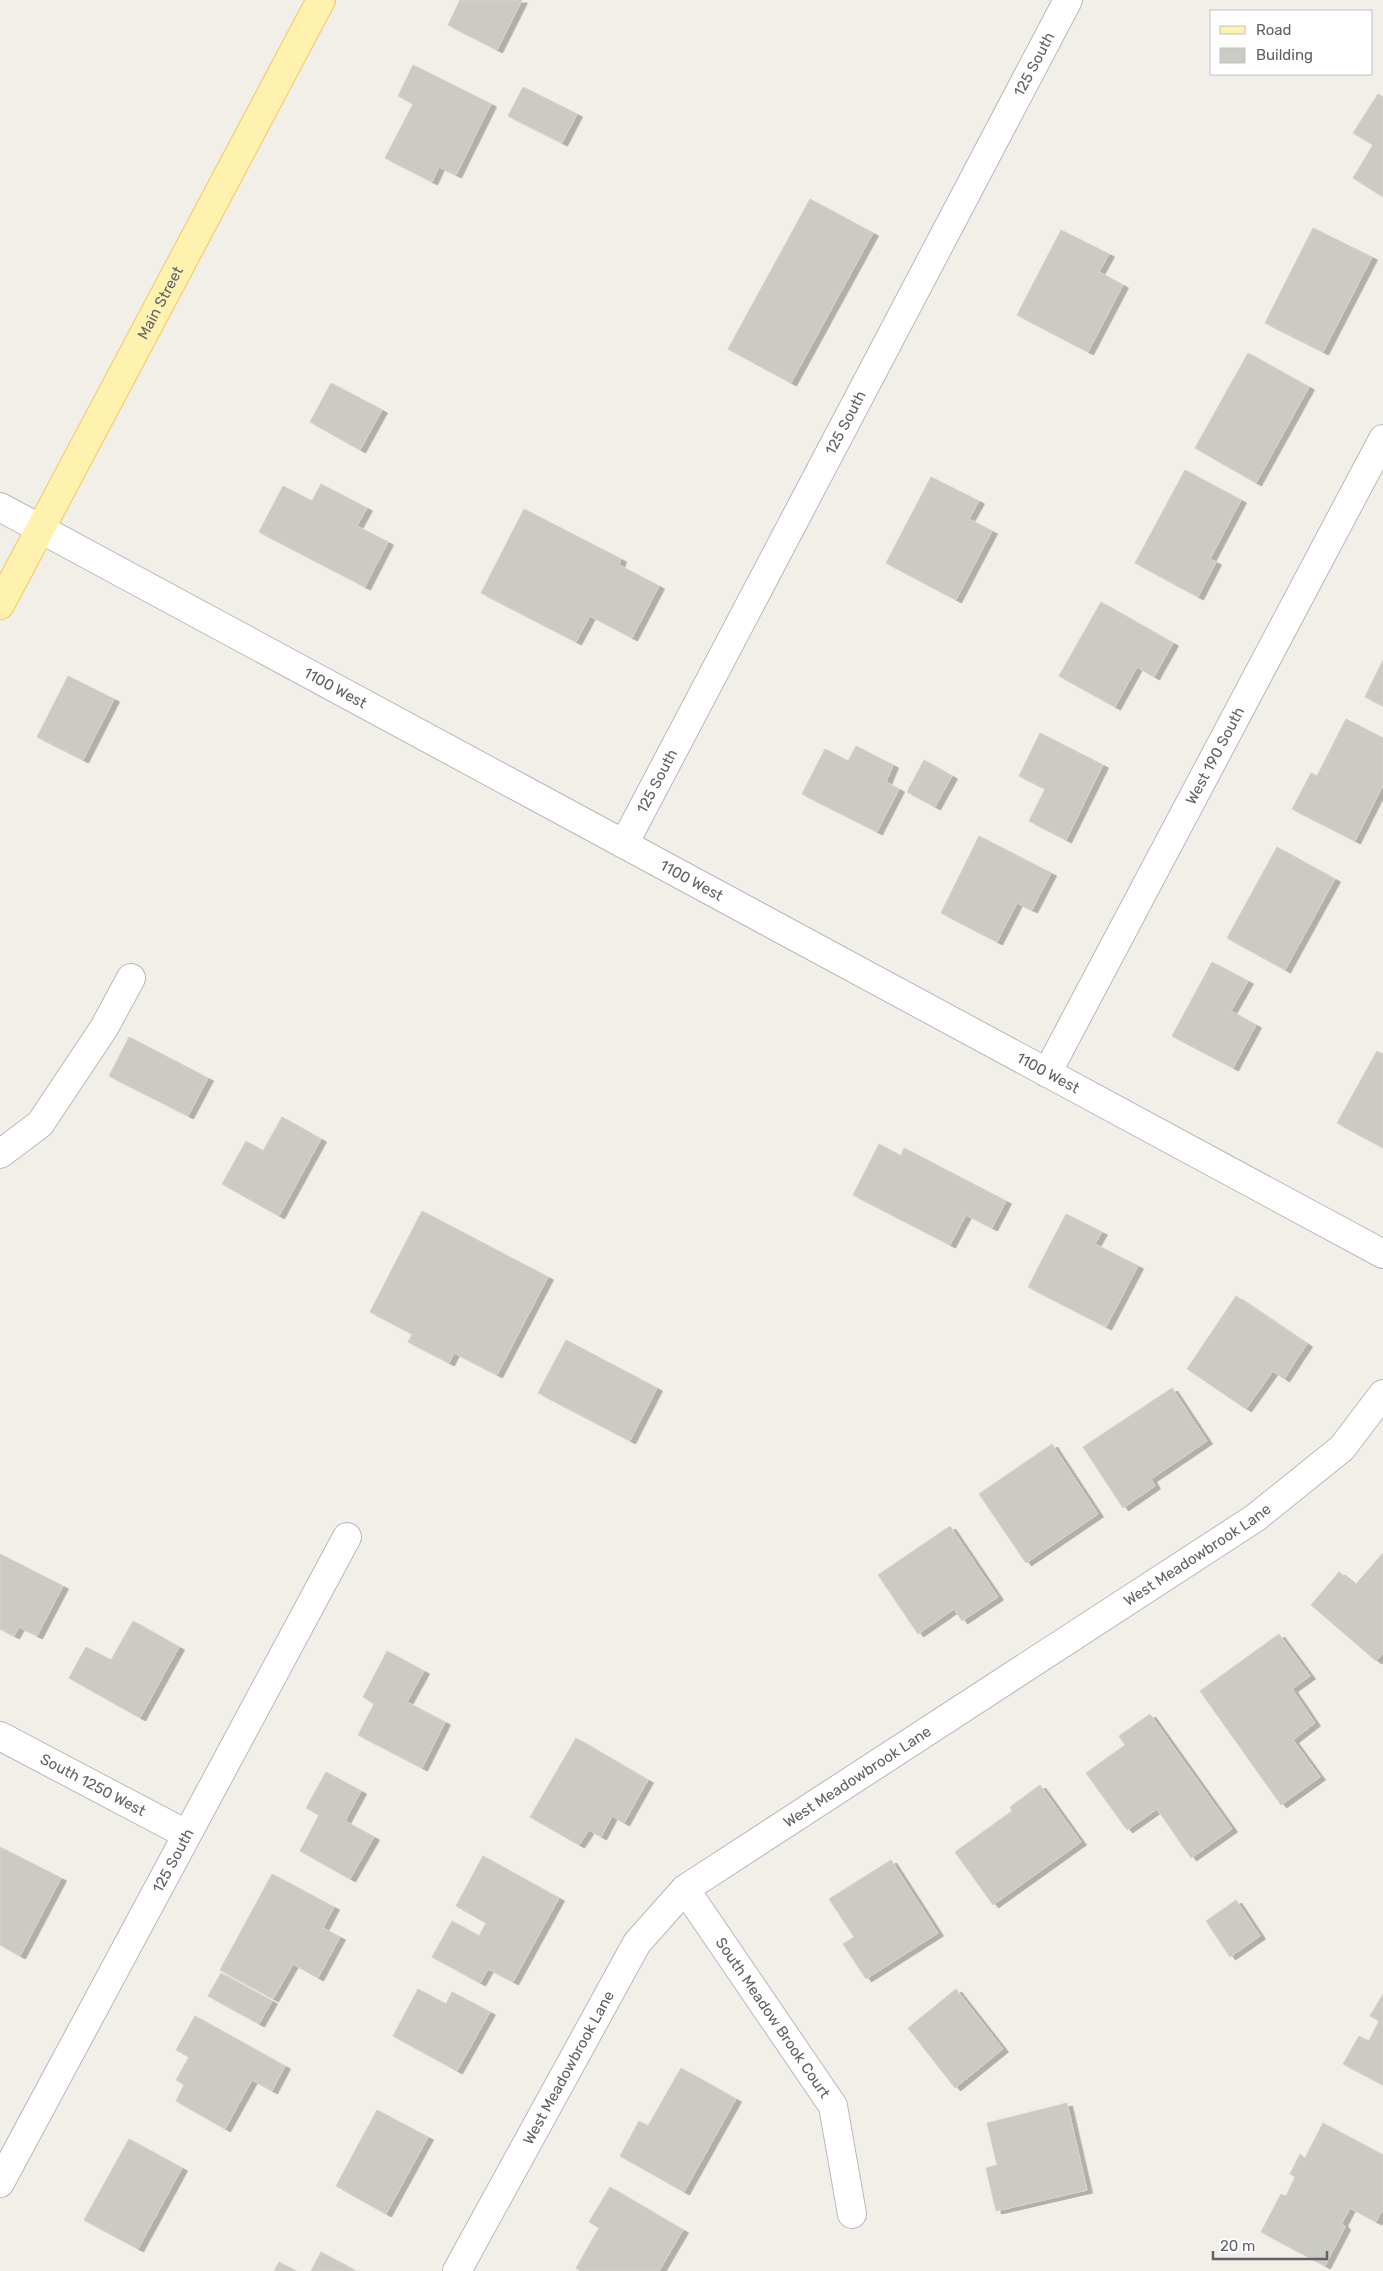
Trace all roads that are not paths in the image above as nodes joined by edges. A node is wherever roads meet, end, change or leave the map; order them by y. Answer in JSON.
{"nodes":[{"id":1,"x":322,"y":0,"type":"edge"},
{"id":2,"x":1068,"y":0,"type":"edge"},
{"id":3,"x":1383,"y":439,"type":"edge"},
{"id":4,"x":0,"y":507,"type":"edge"},
{"id":5,"x":41,"y":529,"type":"junction"},
{"id":6,"x":0,"y":605,"type":"edge"},
{"id":7,"x":624,"y":844,"type":"junction"},
{"id":8,"x":131,"y":978,"type":"dead end"},
{"id":9,"x":1047,"y":1073,"type":"junction"},
{"id":10,"x":0,"y":1154,"type":"edge"},
{"id":11,"x":1383,"y":1254,"type":"edge"},
{"id":12,"x":1383,"y":1394,"type":"edge"},
{"id":13,"x":347,"y":1537,"type":"dead end"},
{"id":14,"x":0,"y":1736,"type":"edge"},
{"id":15,"x":186,"y":1834,"type":"junction"},
{"id":16,"x":685,"y":1889,"type":"junction"},
{"id":17,"x":0,"y":2183,"type":"edge"},
{"id":18,"x":852,"y":2214,"type":"dead end"},
{"id":19,"x":457,"y":2271,"type":"edge"}],
"edges":[{"from":1,"to":5,"type":"main road","name":"Main Street"},
{"from":2,"to":7,"type":"street","name":"125 South"},
{"from":3,"to":9,"type":"street","name":"West 190 South"},
{"from":4,"to":5,"type":"street","name":"1100 West"},
{"from":5,"to":6,"type":"main road","name":"Main Street"},
{"from":5,"to":7,"type":"street","name":"1100 West"},
{"from":7,"to":9,"type":"street","name":"1100 West"},
{"from":8,"to":10,"type":"street"},
{"from":9,"to":11,"type":"street","name":"1100 West"},
{"from":12,"to":16,"type":"street","name":"West Meadowbrook Lane"},
{"from":13,"to":15,"type":"street","name":"125 South"},
{"from":14,"to":15,"type":"street","name":"South 1250 West"},
{"from":15,"to":17,"type":"street","name":"125 South"},
{"from":16,"to":18,"type":"street","name":"South Meadow Brook Court"},
{"from":16,"to":19,"type":"street","name":"West Meadowbrook Lane"}]}
